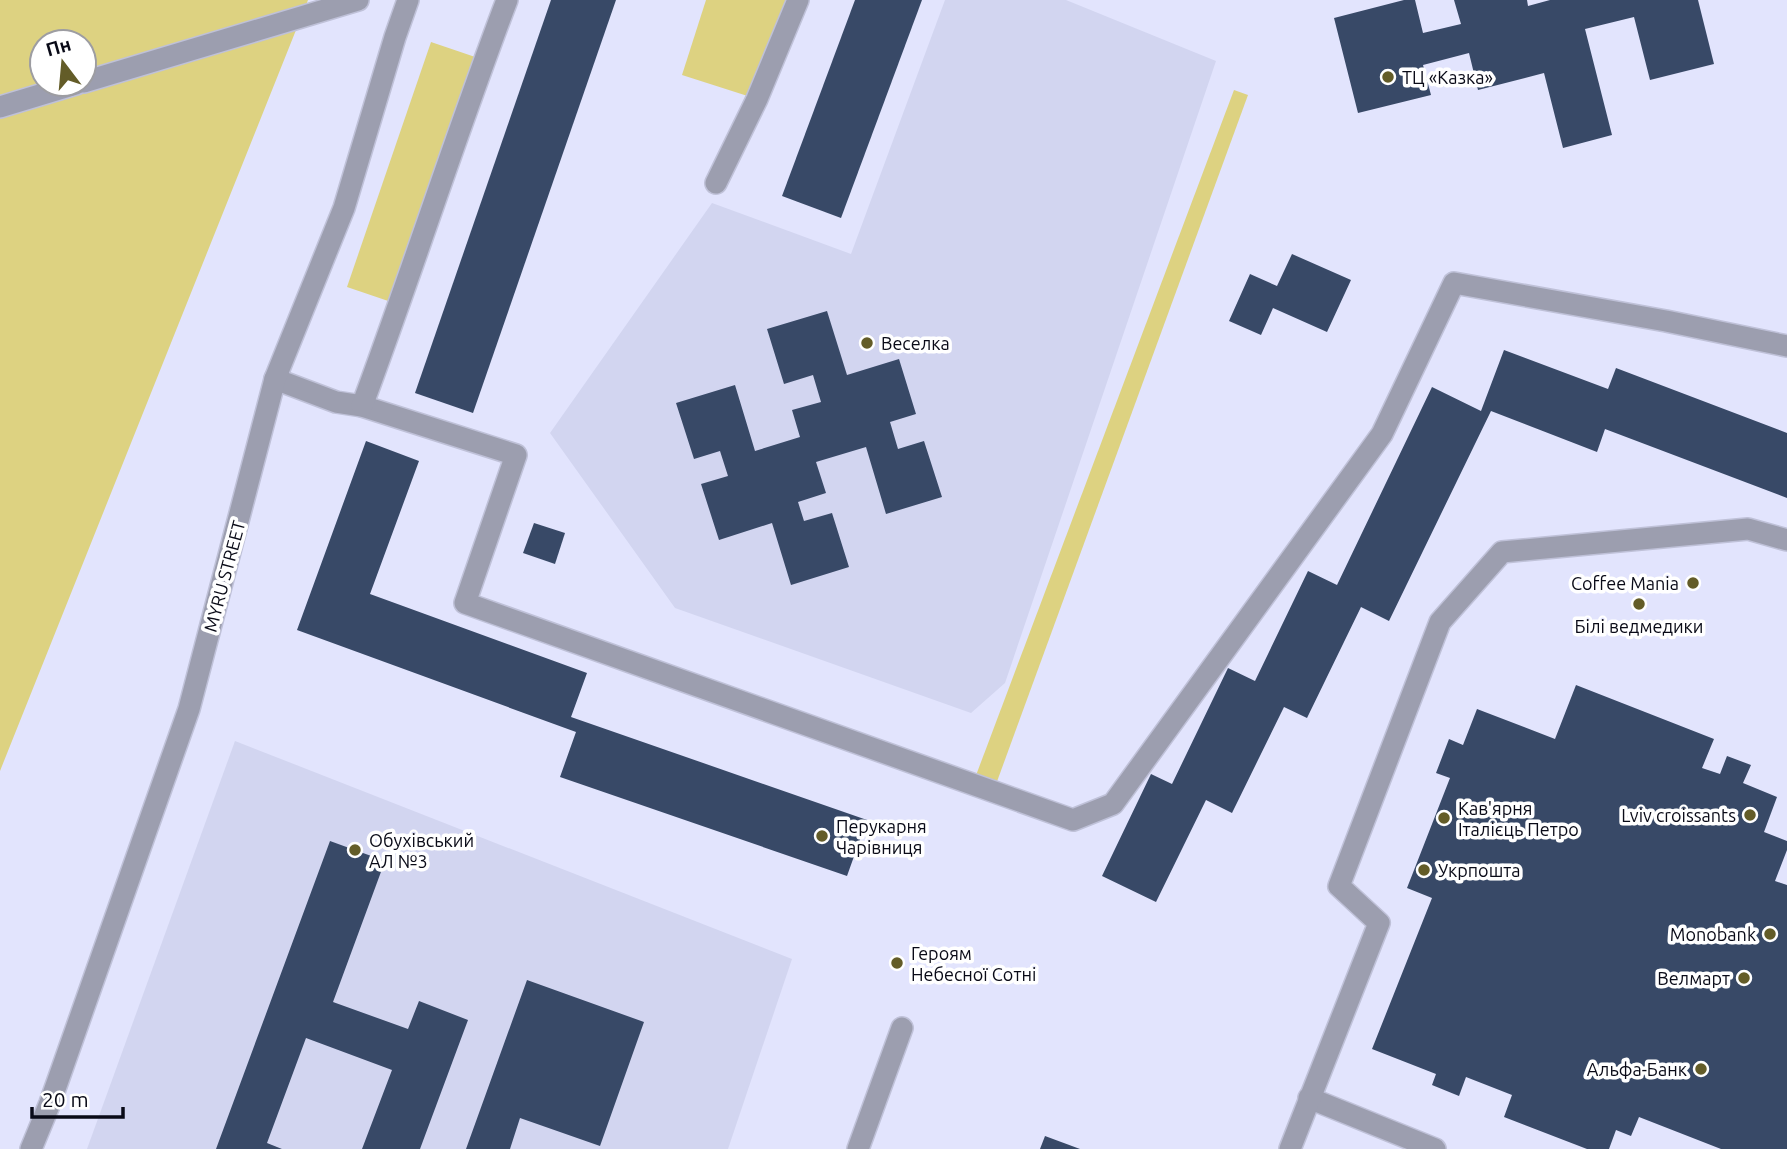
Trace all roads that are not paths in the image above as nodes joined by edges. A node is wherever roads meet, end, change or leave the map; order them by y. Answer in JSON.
{"nodes":[{"id":1,"x":358,"y":0,"type":"edge"},
{"id":2,"x":408,"y":0,"type":"edge"},
{"id":3,"x":507,"y":0,"type":"edge"},
{"id":4,"x":798,"y":0,"type":"edge"},
{"id":5,"x":98,"y":78,"type":"edge"},
{"id":6,"x":30,"y":98,"type":"edge"},
{"id":7,"x":0,"y":107,"type":"edge"},
{"id":8,"x":716,"y":183,"type":"dead end"},
{"id":9,"x":1787,"y":346,"type":"edge"},
{"id":10,"x":275,"y":379,"type":"junction"},
{"id":11,"x":362,"y":406,"type":"junction"},
{"id":12,"x":1787,"y":540,"type":"edge"},
{"id":13,"x":902,"y":1028,"type":"dead end"},
{"id":14,"x":1309,"y":1098,"type":"junction"},
{"id":15,"x":32,"y":1149,"type":"edge"},
{"id":16,"x":858,"y":1149,"type":"edge"},
{"id":17,"x":1290,"y":1149,"type":"edge"},
{"id":18,"x":1435,"y":1149,"type":"edge"}],
"edges":[{"from":1,"to":5,"type":"street"},
{"from":2,"to":10,"type":"street","name":"MYRU STREET"},
{"from":3,"to":11,"type":"street"},
{"from":4,"to":8,"type":"street"},
{"from":6,"to":7,"type":"street"},
{"from":9,"to":11,"type":"street"},
{"from":10,"to":11,"type":"street"},
{"from":10,"to":15,"type":"street","name":"MYRU STREET"},
{"from":12,"to":14,"type":"street"},
{"from":13,"to":16,"type":"street"},
{"from":14,"to":17,"type":"street"},
{"from":14,"to":18,"type":"street"}]}
